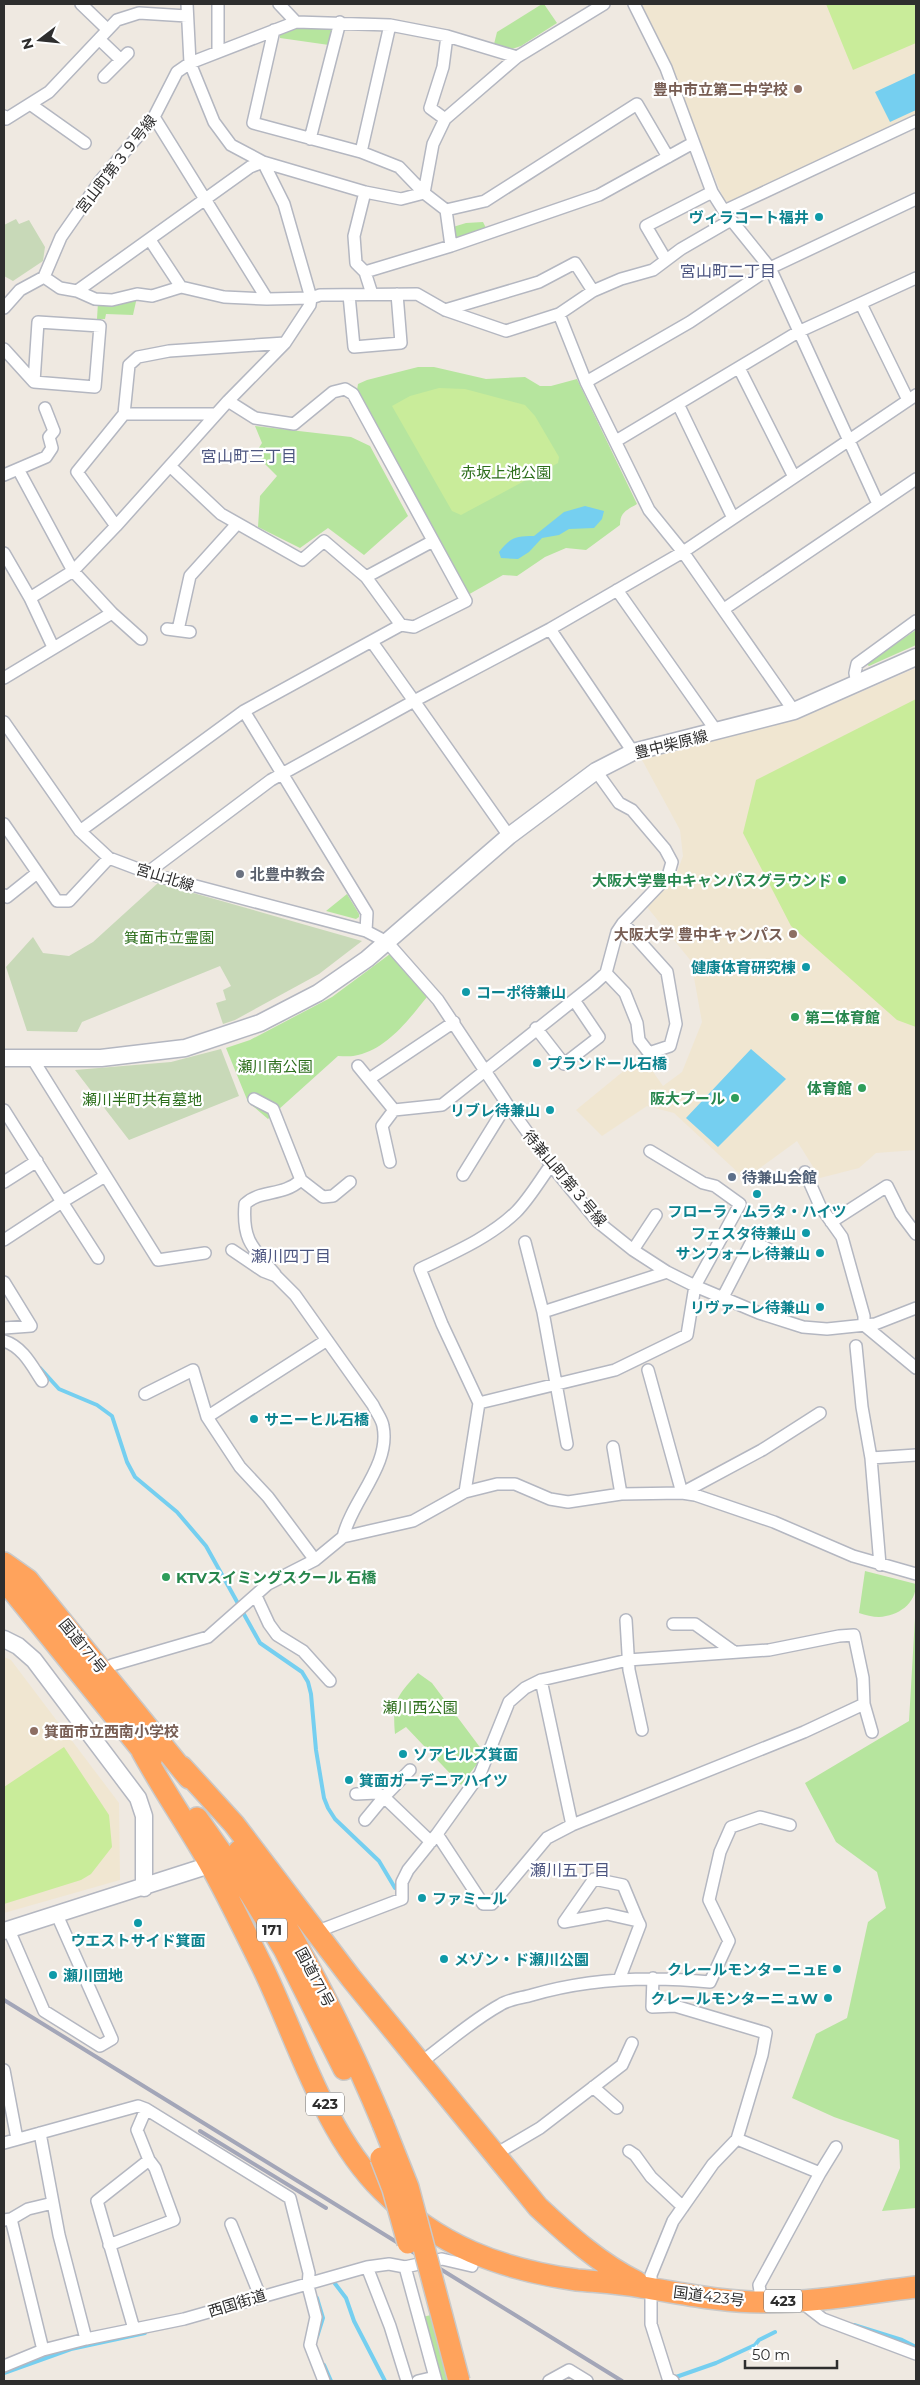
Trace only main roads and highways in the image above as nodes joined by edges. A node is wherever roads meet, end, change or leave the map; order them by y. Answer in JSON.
{"nodes":[{"id":1,"x":4,"y":1564,"type":"edge"},
{"id":2,"x":142,"y":1751,"type":"junction"},
{"id":3,"x":182,"y":1767,"type":"junction"},
{"id":4,"x":377,"y":2127,"type":"junction"},
{"id":5,"x":587,"y":2250,"type":"junction"},
{"id":6,"x":576,"y":2279,"type":"junction"},
{"id":7,"x":916,"y":2287,"type":"edge"},
{"id":8,"x":651,"y":2288,"type":"junction"},
{"id":9,"x":438,"y":2380,"type":"edge"},
{"id":10,"x":459,"y":2381,"type":"edge"}],
"edges":[{"from":1,"to":2,"type":"highway","name":"国道171号","number":"171"},
{"from":1,"to":3,"type":"highway","name":"国道171号","number":"171"},
{"from":2,"to":4,"type":"highway","name":"国道171号","number":"171"},
{"from":2,"to":6,"type":"highway","number":"423"},
{"from":3,"to":4,"type":"highway","name":"国道171号","number":"171"},
{"from":3,"to":5,"type":"highway","number":"423"},
{"from":4,"to":9,"type":"highway","name":"国道171号","number":"171","bridge":true},
{"from":4,"to":10,"type":"highway","name":"国道171号","number":"171","bridge":true},
{"from":5,"to":6,"type":"highway"},
{"from":5,"to":8,"type":"highway","number":"423"},
{"from":6,"to":8,"type":"highway","number":"423"},
{"from":7,"to":8,"type":"highway","name":"国道423号","number":"423"}]}
